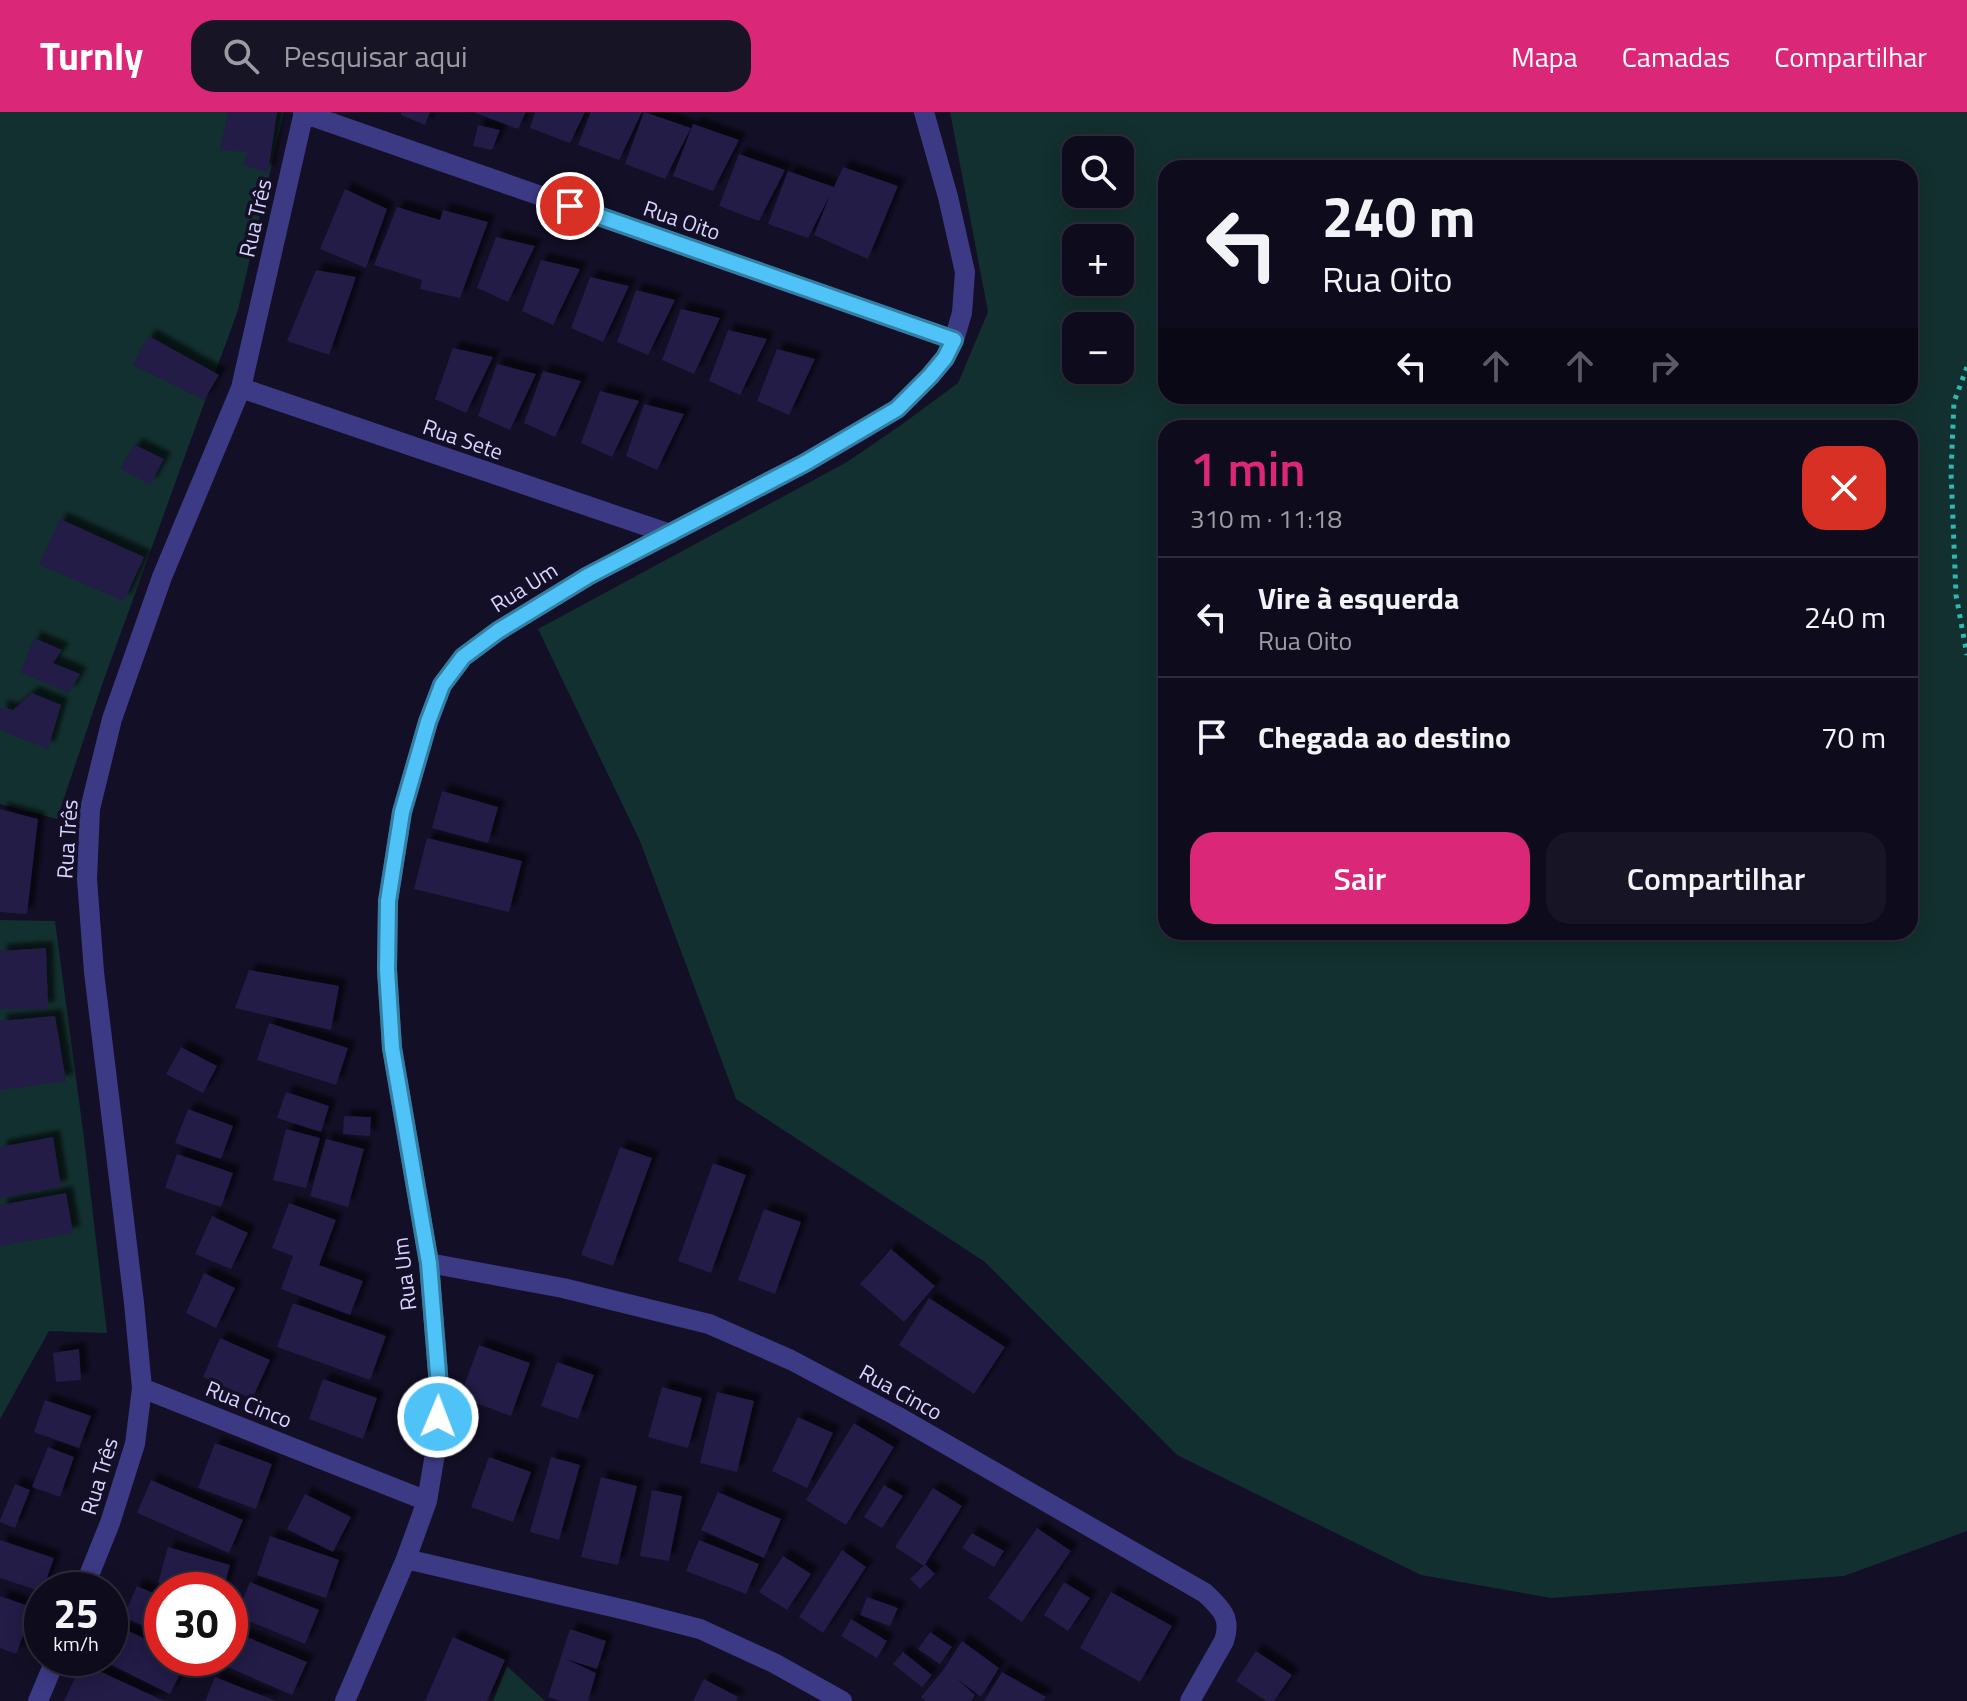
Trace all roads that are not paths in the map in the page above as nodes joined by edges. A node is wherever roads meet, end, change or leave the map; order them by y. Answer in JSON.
{"nodes":[{"id":1,"x":304,"y":112,"type":"edge"},
{"id":2,"x":924,"y":112,"type":"edge"},
{"id":3,"x":954,"y":340,"type":"junction"},
{"id":4,"x":241,"y":388,"type":"junction"},
{"id":5,"x":670,"y":534,"type":"junction"},
{"id":6,"x":429,"y":1263,"type":"junction"},
{"id":7,"x":142,"y":1388,"type":"junction"},
{"id":8,"x":427,"y":1501,"type":"junction"},
{"id":9,"x":406,"y":1559,"type":"junction"},
{"id":10,"x":90,"y":1572,"type":"edge"},
{"id":11,"x":48,"y":1676,"type":"edge"},
{"id":12,"x":38,"y":1701,"type":"edge"},
{"id":13,"x":345,"y":1701,"type":"edge"},
{"id":14,"x":842,"y":1701,"type":"edge"},
{"id":15,"x":1190,"y":1701,"type":"edge"}],
"edges":[{"from":1,"to":3,"type":"street","name":"Rua Oito"},
{"from":1,"to":4,"type":"street","name":"Rua Três"},
{"from":2,"to":3,"type":"street","name":"Rua Um"},
{"from":3,"to":5,"type":"street","name":"Rua Um"},
{"from":4,"to":5,"type":"street","name":"Rua Sete"},
{"from":4,"to":7,"type":"street","name":"Rua Três"},
{"from":5,"to":6,"type":"street","name":"Rua Um"},
{"from":6,"to":8,"type":"street","name":"Rua Um"},
{"from":6,"to":15,"type":"street","name":"Rua Cinco"},
{"from":7,"to":8,"type":"street","name":"Rua Cinco"},
{"from":7,"to":10,"type":"street","name":"Rua Três"},
{"from":8,"to":9,"type":"street","name":"Rua Um"},
{"from":9,"to":13,"type":"street","name":"Rua Um"},
{"from":9,"to":14,"type":"street"},
{"from":11,"to":12,"type":"street"}]}
